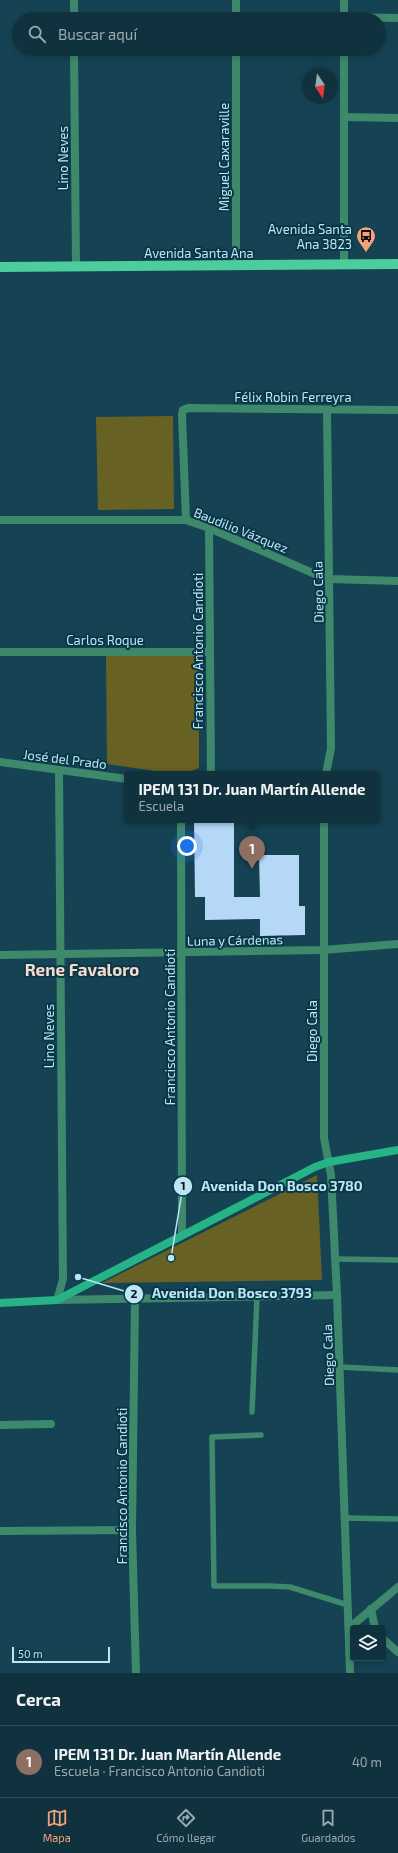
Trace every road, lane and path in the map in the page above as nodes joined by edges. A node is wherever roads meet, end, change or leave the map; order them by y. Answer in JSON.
{"nodes":[{"id":1,"x":74,"y":0,"type":"edge"},
{"id":2,"x":236,"y":0,"type":"edge"},
{"id":3,"x":344,"y":0,"type":"edge"},
{"id":4,"x":74,"y":12,"type":"edge"},
{"id":5,"x":236,"y":12,"type":"edge"},
{"id":6,"x":344,"y":12,"type":"edge"},
{"id":7,"x":386,"y":18,"type":"edge"},
{"id":8,"x":398,"y":18,"type":"edge"},
{"id":9,"x":74,"y":56,"type":"edge"},
{"id":10,"x":236,"y":56,"type":"edge"},
{"id":11,"x":344,"y":56,"type":"edge"},
{"id":12,"x":344,"y":117,"type":"junction"},
{"id":13,"x":398,"y":118,"type":"edge"},
{"id":14,"x":398,"y":264,"type":"edge"},
{"id":15,"x":236,"y":265,"type":"junction"},
{"id":16,"x":344,"y":265,"type":"junction"},
{"id":17,"x":0,"y":266,"type":"edge"},
{"id":18,"x":76,"y":266,"type":"junction"},
{"id":19,"x":327,"y":410,"type":"junction"},
{"id":20,"x":398,"y":410,"type":"edge"},
{"id":21,"x":0,"y":520,"type":"edge"},
{"id":22,"x":186,"y":520,"type":"junction"},
{"id":23,"x":209,"y":528,"type":"junction"},
{"id":24,"x":330,"y":579,"type":"junction"},
{"id":25,"x":398,"y":581,"type":"edge"},
{"id":26,"x":0,"y":652,"type":"edge"},
{"id":27,"x":209,"y":652,"type":"junction"},
{"id":28,"x":0,"y":762,"type":"edge"},
{"id":29,"x":59,"y":770,"type":"junction"},
{"id":30,"x":211,"y":771,"type":"edge"},
{"id":31,"x":327,"y":771,"type":"edge"},
{"id":32,"x":124,"y":779,"type":"edge"},
{"id":33,"x":181,"y":823,"type":"edge"},
{"id":34,"x":324,"y":823,"type":"edge"},
{"id":35,"x":398,"y":944,"type":"edge"},
{"id":36,"x":323,"y":950,"type":"junction"},
{"id":37,"x":61,"y":954,"type":"junction"},
{"id":38,"x":182,"y":954,"type":"junction"},
{"id":39,"x":0,"y":955,"type":"edge"},
{"id":40,"x":398,"y":1150,"type":"edge"},
{"id":41,"x":329,"y":1162,"type":"junction"},
{"id":42,"x":182,"y":1235,"type":"junction"},
{"id":43,"x":335,"y":1259,"type":"junction"},
{"id":44,"x":398,"y":1260,"type":"edge"},
{"id":45,"x":337,"y":1296,"type":"junction"},
{"id":46,"x":257,"y":1297,"type":"junction"},
{"id":47,"x":135,"y":1299,"type":"junction"},
{"id":48,"x":57,"y":1300,"type":"junction"},
{"id":49,"x":0,"y":1303,"type":"edge"},
{"id":50,"x":340,"y":1367,"type":"junction"},
{"id":51,"x":398,"y":1370,"type":"edge"},
{"id":52,"x":252,"y":1412,"type":"dead end"},
{"id":53,"x":51,"y":1424,"type":"dead end"},
{"id":54,"x":0,"y":1425,"type":"edge"},
{"id":55,"x":261,"y":1435,"type":"dead end"},
{"id":56,"x":345,"y":1518,"type":"junction"},
{"id":57,"x":398,"y":1519,"type":"edge"},
{"id":58,"x":132,"y":1530,"type":"junction"},
{"id":59,"x":0,"y":1531,"type":"edge"},
{"id":60,"x":398,"y":1587,"type":"edge"},
{"id":61,"x":348,"y":1605,"type":"junction"},
{"id":62,"x":371,"y":1609,"type":"junction"},
{"id":63,"x":374,"y":1625,"type":"edge"},
{"id":64,"x":349,"y":1628,"type":"junction"},
{"id":65,"x":386,"y":1642,"type":"edge"},
{"id":66,"x":398,"y":1652,"type":"edge"},
{"id":67,"x":136,"y":1673,"type":"edge"},
{"id":68,"x":350,"y":1673,"type":"edge"}],
"edges":[{"from":1,"to":4,"type":"street"},
{"from":2,"to":5,"type":"street"},
{"from":3,"to":6,"type":"street"},
{"from":7,"to":8,"type":"street"},
{"from":9,"to":18,"type":"street","name":"Lino Neves"},
{"from":10,"to":15,"type":"street","name":"Miguel Caxaraville"},
{"from":11,"to":12,"type":"street"},
{"from":12,"to":13,"type":"street"},
{"from":12,"to":16,"type":"street"},
{"from":14,"to":16,"type":"main road","name":"Avenida Santa Ana"},
{"from":15,"to":16,"type":"main road","name":"Avenida Santa Ana"},
{"from":15,"to":18,"type":"main road","name":"Avenida Santa Ana"},
{"from":17,"to":18,"type":"main road","name":"Avenida Santa Ana"},
{"from":19,"to":20,"type":"street","name":"Félix Robin Ferreyra"},
{"from":19,"to":22,"type":"street","name":"Félix Robin Ferreyra"},
{"from":19,"to":24,"type":"street","name":"Diego Cala"},
{"from":21,"to":22,"type":"street","name":"Baudilio Vázquez"},
{"from":22,"to":23,"type":"street","name":"Baudilio Vázquez"},
{"from":23,"to":24,"type":"street","name":"Baudilio Vázquez"},
{"from":23,"to":27,"type":"street","name":"Francisco Antonio Candioti"},
{"from":24,"to":25,"type":"street","name":"Baudilio Vázquez"},
{"from":24,"to":31,"type":"street","name":"Diego Cala"},
{"from":26,"to":27,"type":"street","name":"Carlos Roque"},
{"from":27,"to":30,"type":"street","name":"Francisco Antonio Candioti"},
{"from":28,"to":29,"type":"street","name":"José del Prado"},
{"from":29,"to":32,"type":"street","name":"José del Prado"},
{"from":29,"to":37,"type":"street","name":"Lino Neves"},
{"from":33,"to":38,"type":"street","name":"Francisco Antonio Candioti"},
{"from":34,"to":36,"type":"street","name":"Diego Cala"},
{"from":35,"to":36,"type":"street","name":"Luna y Cárdenas"},
{"from":36,"to":38,"type":"street","name":"Luna y Cárdenas"},
{"from":36,"to":41,"type":"street","name":"Diego Cala"},
{"from":37,"to":38,"type":"street","name":"Luna y Cárdenas"},
{"from":37,"to":39,"type":"street","name":"Luna y Cárdenas"},
{"from":37,"to":48,"type":"street","name":"Lino Neves"},
{"from":38,"to":42,"type":"street","name":"Francisco Antonio Candioti"},
{"from":40,"to":41,"type":"main road"},
{"from":41,"to":42,"type":"main road"},
{"from":41,"to":43,"type":"street","name":"Diego Cala"},
{"from":42,"to":48,"type":"main road"},
{"from":43,"to":44,"type":"lane"},
{"from":43,"to":45,"type":"street","name":"Diego Cala"},
{"from":45,"to":46,"type":"street"},
{"from":45,"to":50,"type":"street","name":"Diego Cala"},
{"from":46,"to":47,"type":"street"},
{"from":46,"to":52,"type":"lane"},
{"from":47,"to":48,"type":"street"},
{"from":47,"to":58,"type":"street","name":"Francisco Antonio Candioti"},
{"from":48,"to":49,"type":"main road"},
{"from":50,"to":51,"type":"lane"},
{"from":50,"to":56,"type":"street","name":"Diego Cala"},
{"from":53,"to":54,"type":"street"},
{"from":55,"to":61,"type":"lane"},
{"from":56,"to":57,"type":"lane"},
{"from":56,"to":61,"type":"street","name":"Diego Cala"},
{"from":58,"to":59,"type":"street"},
{"from":58,"to":67,"type":"street","name":"Francisco Antonio Candioti"},
{"from":60,"to":62,"type":"street"},
{"from":61,"to":64,"type":"street","name":"Diego Cala"},
{"from":62,"to":63,"type":"street"},
{"from":62,"to":64,"type":"street"},
{"from":64,"to":68,"type":"street","name":"Diego Cala"},
{"from":65,"to":66,"type":"street"}]}
